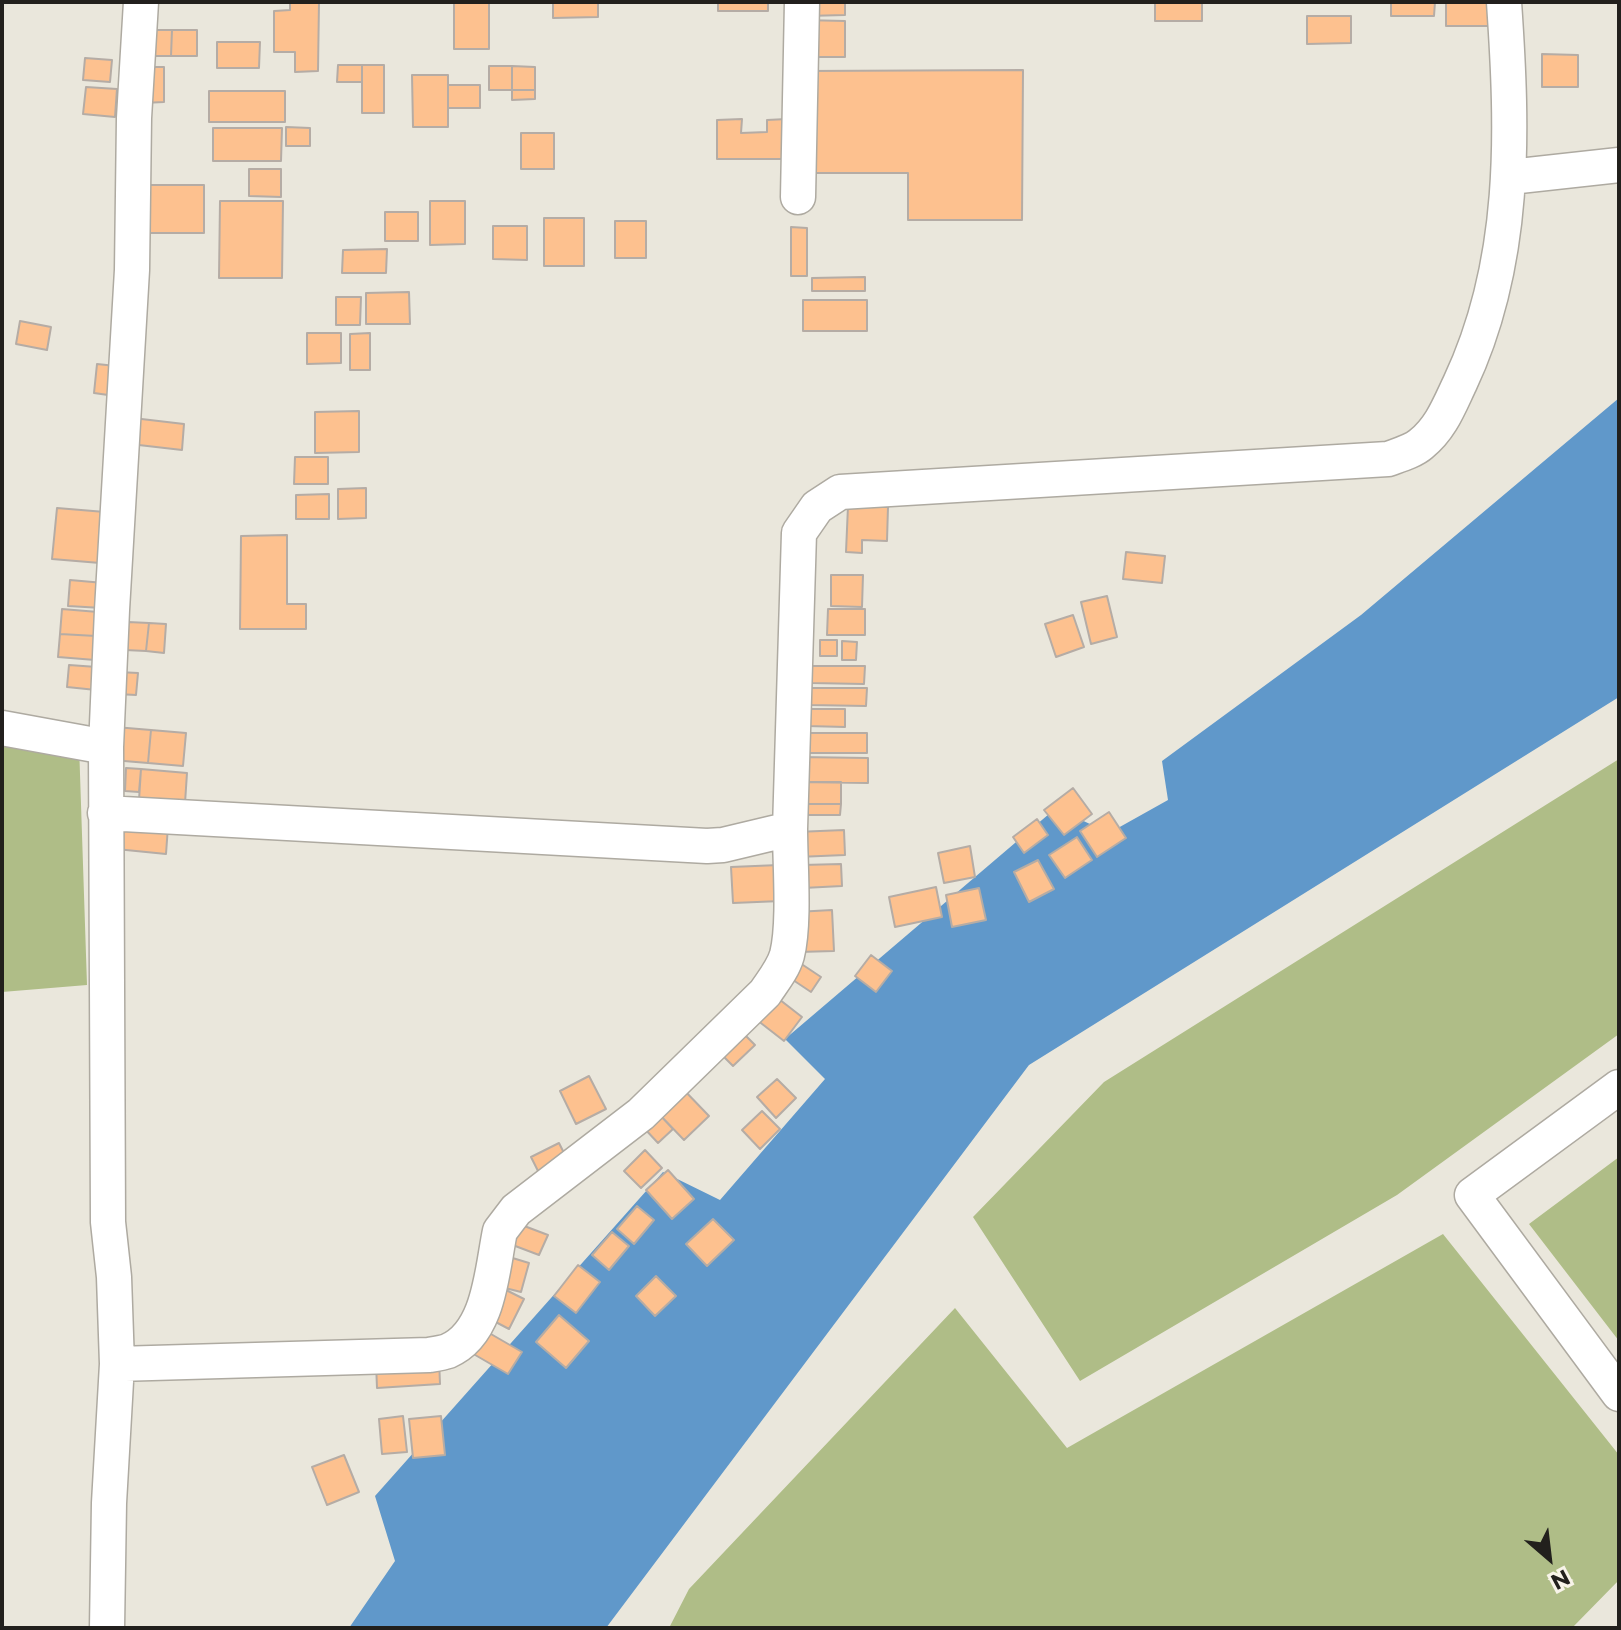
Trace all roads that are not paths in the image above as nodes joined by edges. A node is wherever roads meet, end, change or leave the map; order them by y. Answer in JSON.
{"nodes":[{"id":1,"x":141,"y":2,"type":"edge"},
{"id":2,"x":802,"y":2,"type":"edge"},
{"id":3,"x":1504,"y":2,"type":"edge"},
{"id":4,"x":1619,"y":165,"type":"edge"},
{"id":5,"x":1510,"y":177,"type":"junction"},
{"id":6,"x":798,"y":197,"type":"dead end"},
{"id":7,"x":2,"y":728,"type":"edge"},
{"id":8,"x":106,"y":747,"type":"junction"},
{"id":9,"x":105,"y":813,"type":"junction"},
{"id":10,"x":790,"y":829,"type":"junction"},
{"id":11,"x":1619,"y":1087,"type":"edge"},
{"id":12,"x":117,"y":1364,"type":"junction"},
{"id":13,"x":1619,"y":1394,"type":"edge"},
{"id":14,"x":107,"y":1628,"type":"edge"}],
"edges":[{"from":1,"to":8,"type":"street"},
{"from":2,"to":6,"type":"street"},
{"from":3,"to":5,"type":"street"},
{"from":4,"to":5,"type":"street"},
{"from":5,"to":10,"type":"street"},
{"from":7,"to":8,"type":"street"},
{"from":8,"to":9,"type":"street"},
{"from":9,"to":10,"type":"street"},
{"from":9,"to":12,"type":"street"},
{"from":10,"to":12,"type":"street"},
{"from":11,"to":13,"type":"street"},
{"from":12,"to":14,"type":"street"}]}
